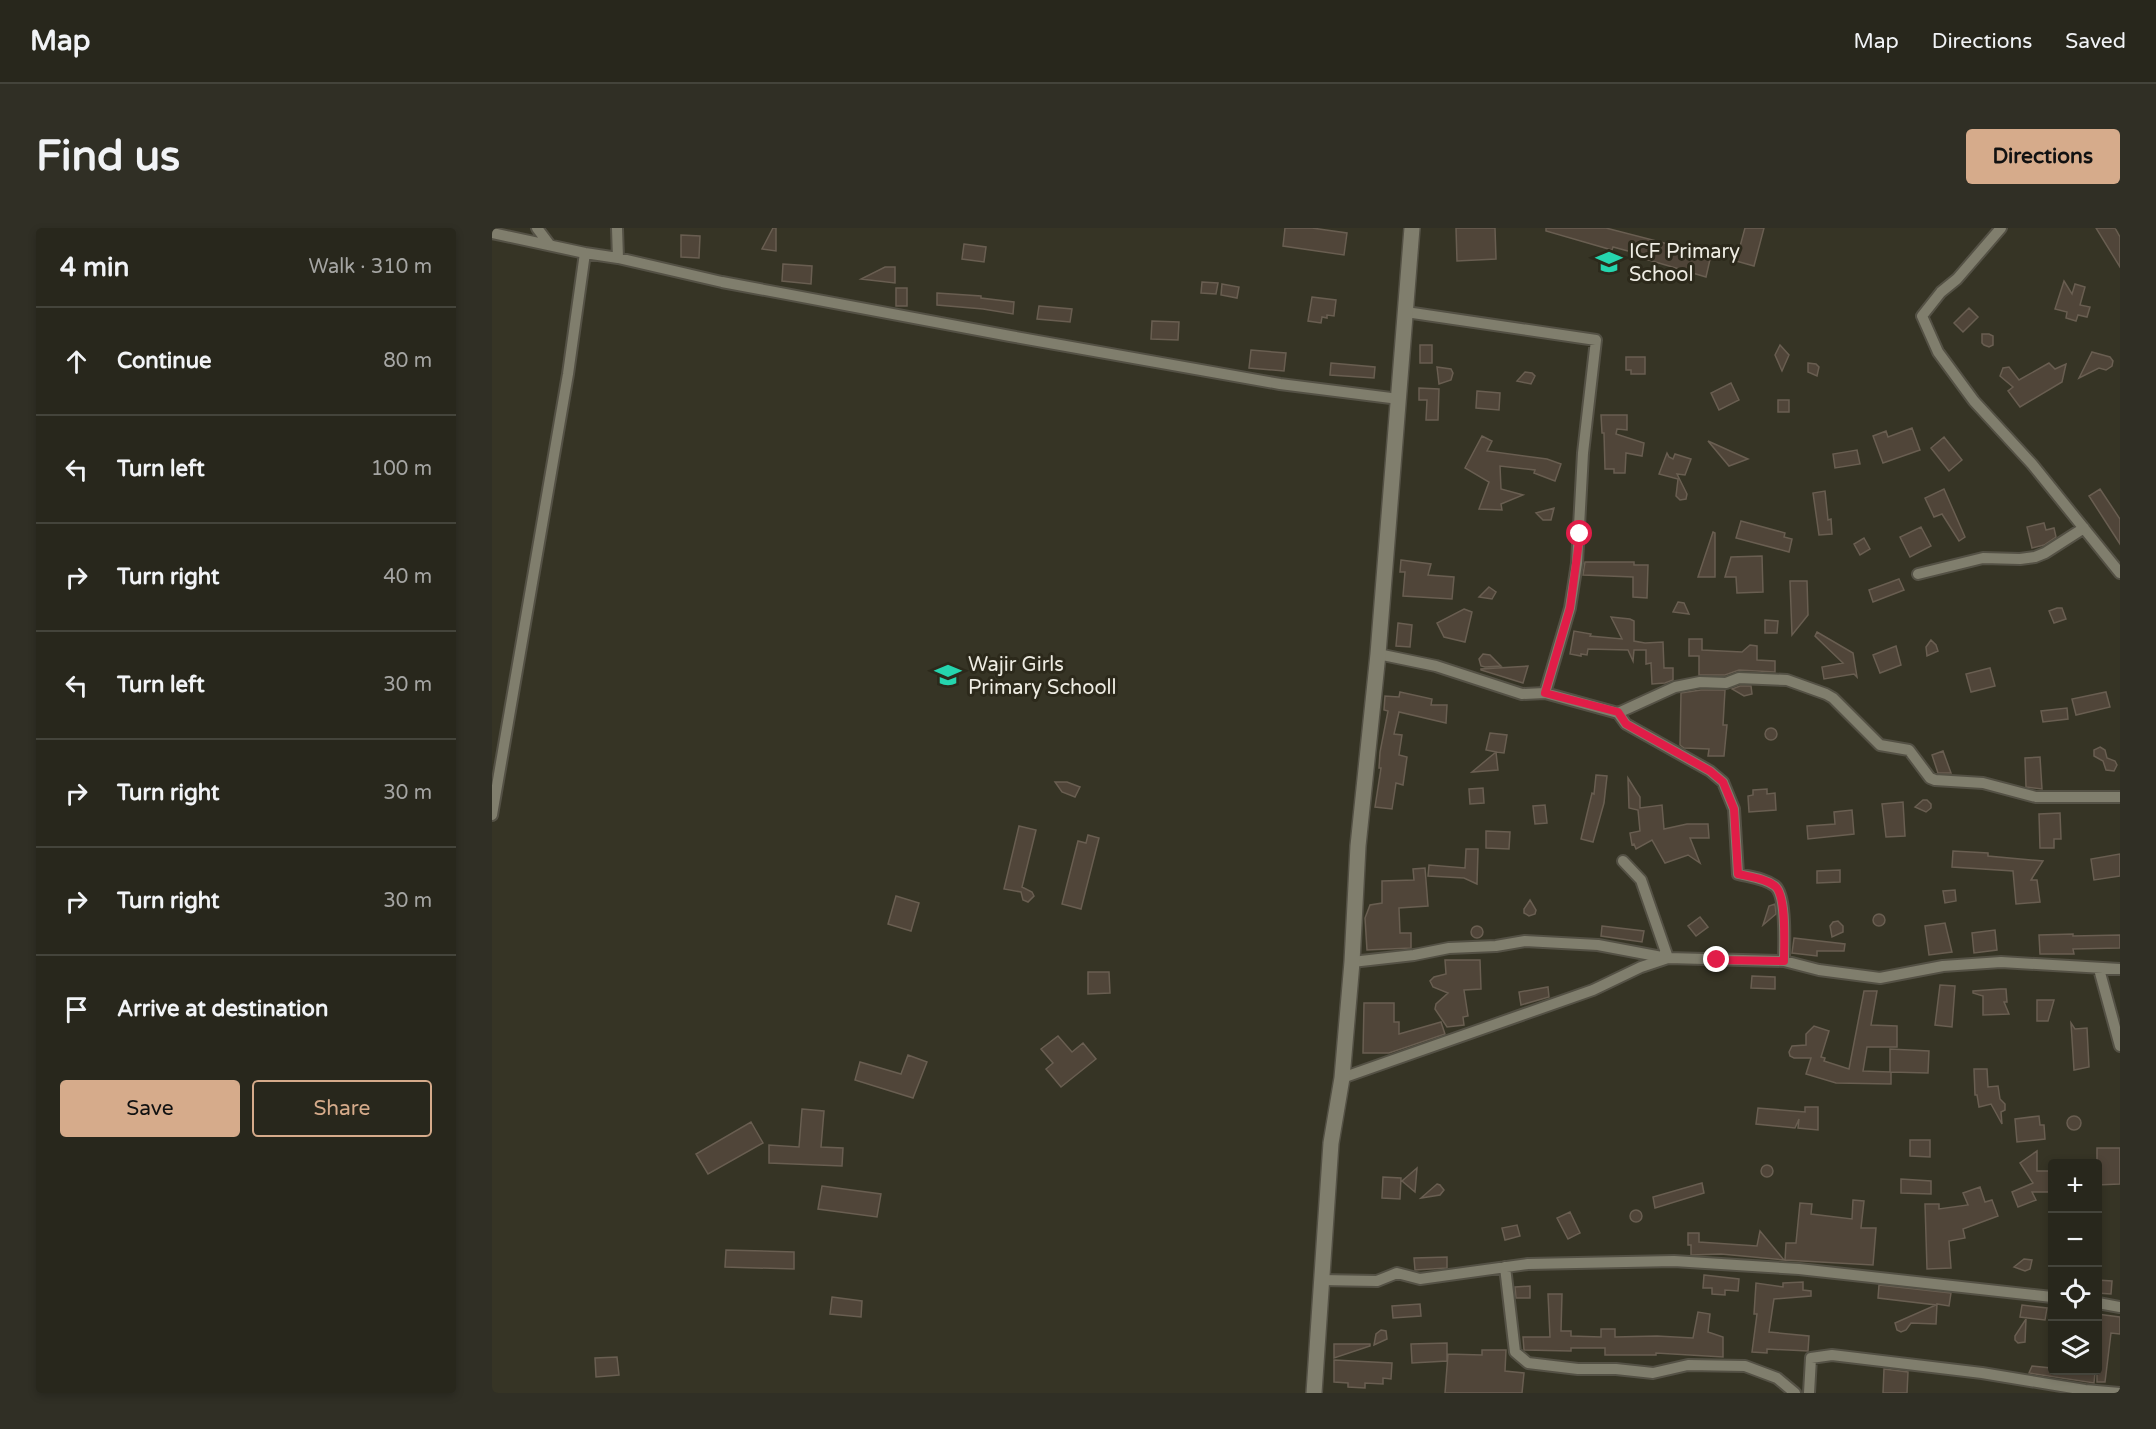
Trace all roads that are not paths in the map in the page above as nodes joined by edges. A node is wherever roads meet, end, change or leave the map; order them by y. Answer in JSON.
{"nodes":[{"id":1,"x":537,"y":228,"type":"edge"},
{"id":2,"x":617,"y":228,"type":"edge"},
{"id":3,"x":1412,"y":228,"type":"edge"},
{"id":4,"x":2001,"y":228,"type":"edge"},
{"id":5,"x":492,"y":233,"type":"edge"},
{"id":6,"x":549,"y":244,"type":"junction"},
{"id":7,"x":585,"y":253,"type":"junction"},
{"id":8,"x":618,"y":258,"type":"junction"},
{"id":9,"x":1406,"y":312,"type":"junction"},
{"id":10,"x":1399,"y":399,"type":"junction"},
{"id":11,"x":2085,"y":528,"type":"junction"},
{"id":12,"x":2120,"y":573,"type":"edge"},
{"id":13,"x":1918,"y":574,"type":"dead end"},
{"id":14,"x":1378,"y":654,"type":"junction"},
{"id":15,"x":1545,"y":693,"type":"junction"},
{"id":16,"x":1618,"y":712,"type":"junction"},
{"id":17,"x":2120,"y":797,"type":"edge"},
{"id":18,"x":492,"y":814,"type":"edge"},
{"id":19,"x":1623,"y":861,"type":"dead end"},
{"id":20,"x":1668,"y":958,"type":"junction"},
{"id":21,"x":1784,"y":961,"type":"junction"},
{"id":22,"x":1352,"y":962,"type":"junction"},
{"id":23,"x":2099,"y":969,"type":"junction"},
{"id":24,"x":2120,"y":969,"type":"edge"},
{"id":25,"x":2120,"y":1046,"type":"edge"},
{"id":26,"x":1342,"y":1078,"type":"junction"},
{"id":27,"x":1505,"y":1267,"type":"junction"},
{"id":28,"x":1321,"y":1280,"type":"junction"},
{"id":29,"x":2048,"y":1297,"type":"edge"},
{"id":30,"x":2102,"y":1304,"type":"edge"},
{"id":31,"x":2120,"y":1307,"type":"edge"},
{"id":32,"x":1314,"y":1393,"type":"edge"},
{"id":33,"x":1795,"y":1393,"type":"edge"},
{"id":34,"x":1809,"y":1393,"type":"edge"},
{"id":35,"x":2120,"y":1393,"type":"edge"}],
"edges":[{"from":1,"to":6,"type":"street"},
{"from":2,"to":8,"type":"street"},
{"from":3,"to":9,"type":"street"},
{"from":4,"to":11,"type":"street"},
{"from":5,"to":6,"type":"street"},
{"from":6,"to":7,"type":"street"},
{"from":7,"to":8,"type":"street"},
{"from":7,"to":18,"type":"street"},
{"from":8,"to":10,"type":"street"},
{"from":9,"to":10,"type":"street"},
{"from":9,"to":15,"type":"street"},
{"from":10,"to":14,"type":"street"},
{"from":11,"to":12,"type":"street"},
{"from":11,"to":13,"type":"street"},
{"from":14,"to":15,"type":"street"},
{"from":14,"to":22,"type":"street"},
{"from":15,"to":16,"type":"street"},
{"from":16,"to":17,"type":"street"},
{"from":16,"to":21,"type":"street"},
{"from":19,"to":20,"type":"street"},
{"from":20,"to":21,"type":"street"},
{"from":20,"to":22,"type":"street"},
{"from":20,"to":26,"type":"street"},
{"from":21,"to":23,"type":"street"},
{"from":22,"to":26,"type":"street"},
{"from":23,"to":24,"type":"street"},
{"from":23,"to":25,"type":"street"},
{"from":26,"to":28,"type":"street"},
{"from":27,"to":28,"type":"street"},
{"from":27,"to":29,"type":"street"},
{"from":27,"to":33,"type":"street"},
{"from":28,"to":32,"type":"street"},
{"from":30,"to":31,"type":"street"},
{"from":34,"to":35,"type":"street"}]}
